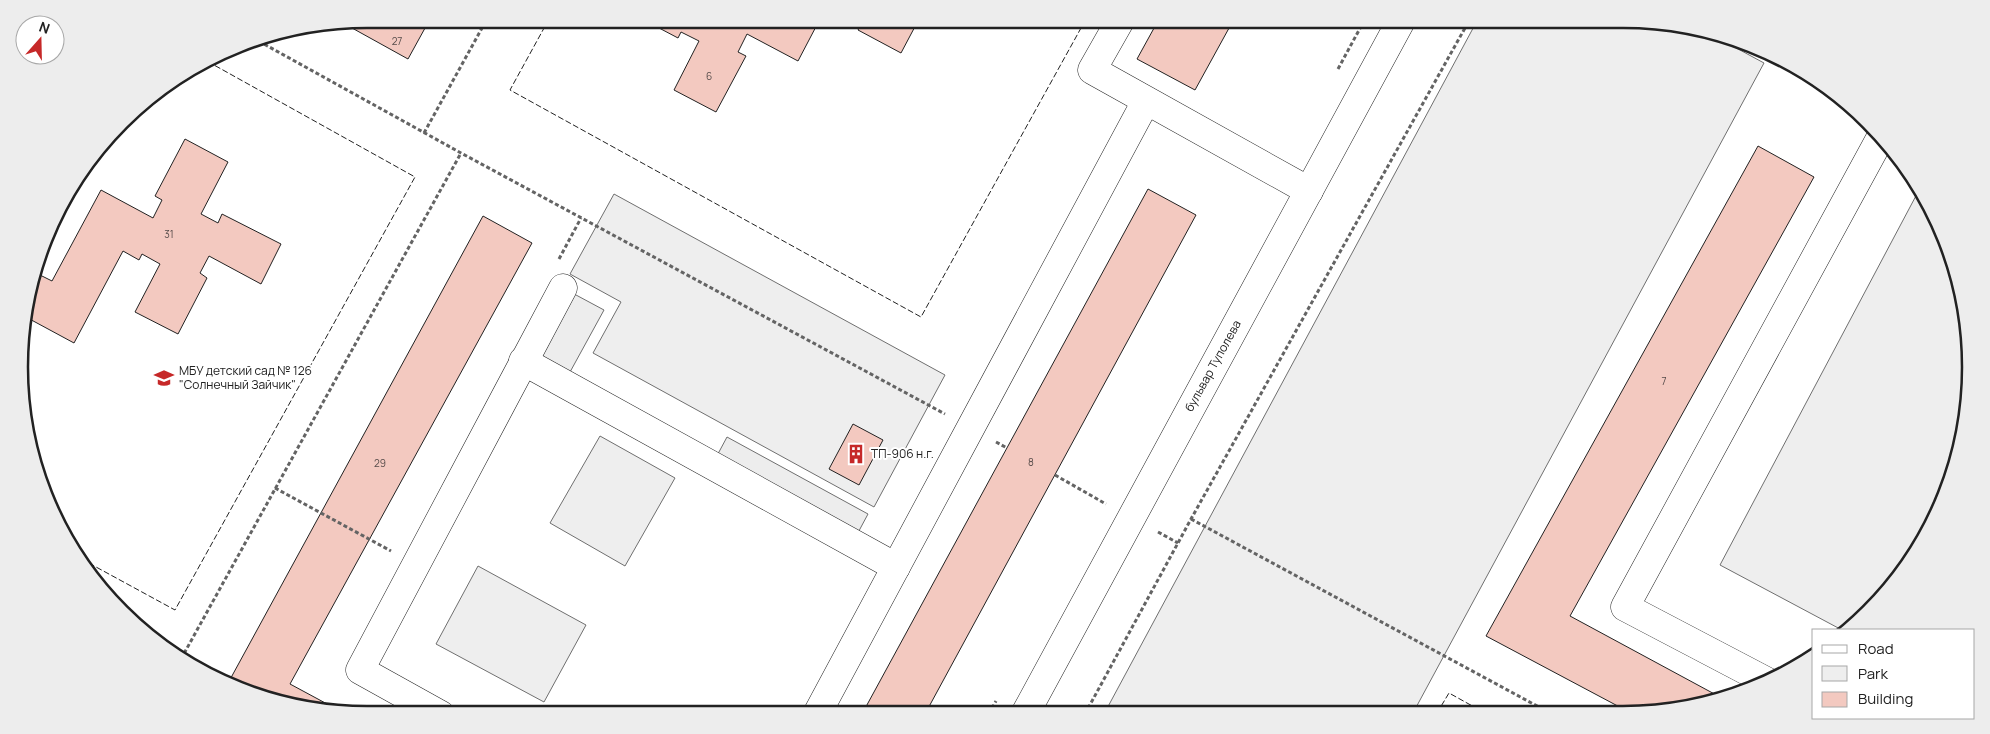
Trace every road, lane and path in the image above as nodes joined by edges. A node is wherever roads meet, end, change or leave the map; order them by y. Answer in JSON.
{"nodes":[{"id":1,"x":482,"y":28,"type":"edge"},
{"id":2,"x":1116,"y":28,"type":"edge"},
{"id":3,"x":1397,"y":28,"type":"edge"},
{"id":4,"x":1465,"y":28,"type":"edge"},
{"id":5,"x":264,"y":44,"type":"edge"},
{"id":6,"x":1146,"y":100,"type":"junction"},
{"id":7,"x":424,"y":133,"type":"junction"},
{"id":8,"x":1878,"y":143,"type":"edge"},
{"id":9,"x":461,"y":153,"type":"junction"},
{"id":10,"x":1309,"y":191,"type":"junction"},
{"id":11,"x":563,"y":288,"type":"dead end"},
{"id":12,"x":523,"y":361,"type":"junction"},
{"id":13,"x":971,"y":428,"type":"junction"},
{"id":14,"x":275,"y":488,"type":"junction"},
{"id":15,"x":1191,"y":519,"type":"junction"},
{"id":16,"x":394,"y":552,"type":"dead end"},
{"id":17,"x":896,"y":567,"type":"junction"},
{"id":18,"x":184,"y":653,"type":"edge"},
{"id":19,"x":1760,"y":678,"type":"edge"},
{"id":20,"x":425,"y":706,"type":"edge"},
{"id":21,"x":821,"y":706,"type":"edge"},
{"id":22,"x":1029,"y":706,"type":"edge"},
{"id":23,"x":1090,"y":706,"type":"edge"},
{"id":24,"x":1539,"y":706,"type":"edge"}],
"edges":[{"from":1,"to":7,"type":"path"},
{"from":2,"to":6,"type":"street"},
{"from":3,"to":10,"type":"street","name":"бульвар Туполева"},
{"from":4,"to":15,"type":"path"},
{"from":5,"to":7,"type":"path"},
{"from":6,"to":10,"type":"street"},
{"from":6,"to":13,"type":"street"},
{"from":7,"to":9,"type":"path"},
{"from":8,"to":19,"type":"street"},
{"from":9,"to":13,"type":"path"},
{"from":9,"to":14,"type":"path"},
{"from":10,"to":22,"type":"street","name":"бульвар Туполева"},
{"from":11,"to":12,"type":"street"},
{"from":12,"to":17,"type":"street"},
{"from":12,"to":20,"type":"street"},
{"from":13,"to":17,"type":"street"},
{"from":14,"to":16,"type":"path"},
{"from":14,"to":18,"type":"path"},
{"from":15,"to":23,"type":"path"},
{"from":15,"to":24,"type":"path"},
{"from":17,"to":21,"type":"street"}]}
